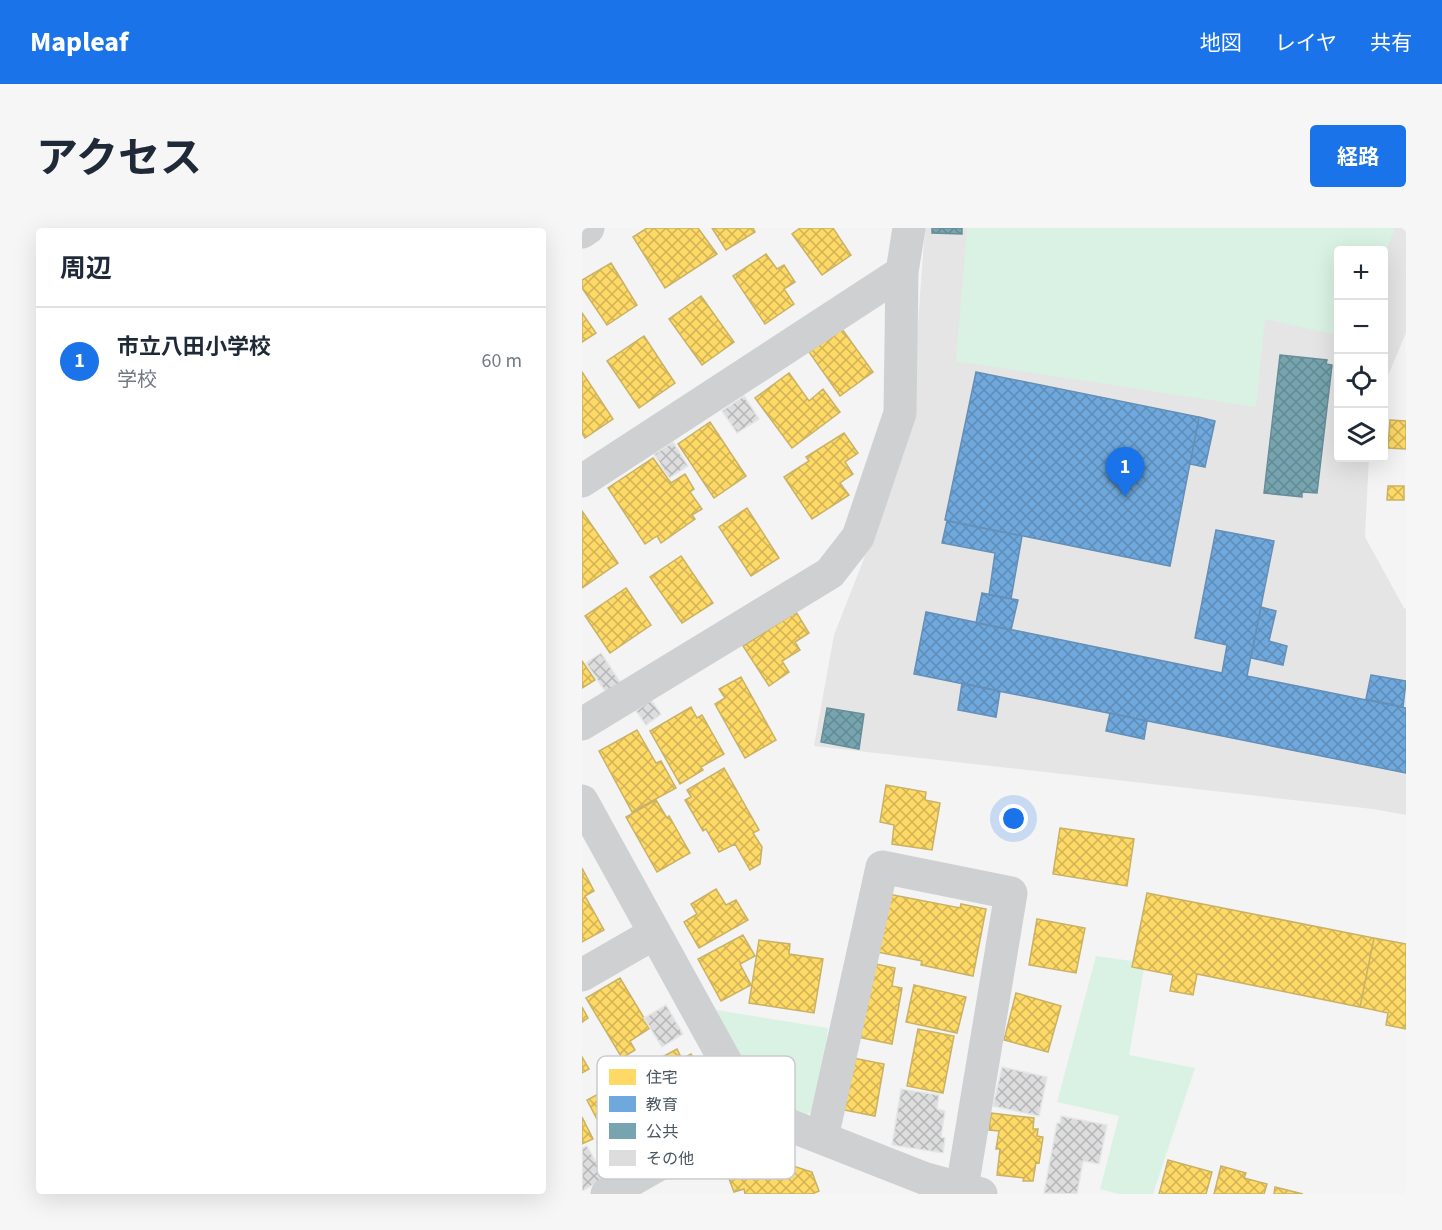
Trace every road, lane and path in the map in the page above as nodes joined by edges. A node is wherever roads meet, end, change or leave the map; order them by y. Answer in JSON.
{"nodes":[{"id":1,"x":588,"y":228,"type":"edge"},
{"id":2,"x":909,"y":228,"type":"edge"},
{"id":3,"x":582,"y":232,"type":"edge"},
{"id":4,"x":902,"y":272,"type":"junction"},
{"id":5,"x":582,"y":482,"type":"edge"},
{"id":6,"x":582,"y":724,"type":"edge"},
{"id":7,"x":582,"y":801,"type":"edge"},
{"id":8,"x":655,"y":933,"type":"junction"},
{"id":9,"x":582,"y":975,"type":"edge"},
{"id":10,"x":723,"y":1056,"type":"edge"},
{"id":11,"x":795,"y":1127,"type":"edge"},
{"id":12,"x":822,"y":1138,"type":"junction"},
{"id":13,"x":636,"y":1179,"type":"edge"},
{"id":14,"x":924,"y":1186,"type":"edge"},
{"id":15,"x":971,"y":1191,"type":"edge"},
{"id":16,"x":612,"y":1193,"type":"edge"}],
"edges":[{"from":1,"to":3,"type":"street"},
{"from":2,"to":4,"type":"street"},
{"from":4,"to":5,"type":"street"},
{"from":4,"to":6,"type":"street"},
{"from":7,"to":8,"type":"street"},
{"from":8,"to":9,"type":"street"},
{"from":8,"to":10,"type":"street"},
{"from":11,"to":12,"type":"street"},
{"from":12,"to":14,"type":"street"},
{"from":12,"to":15,"type":"street"},
{"from":13,"to":16,"type":"street"},
{"from":14,"to":15,"type":"street"}]}
